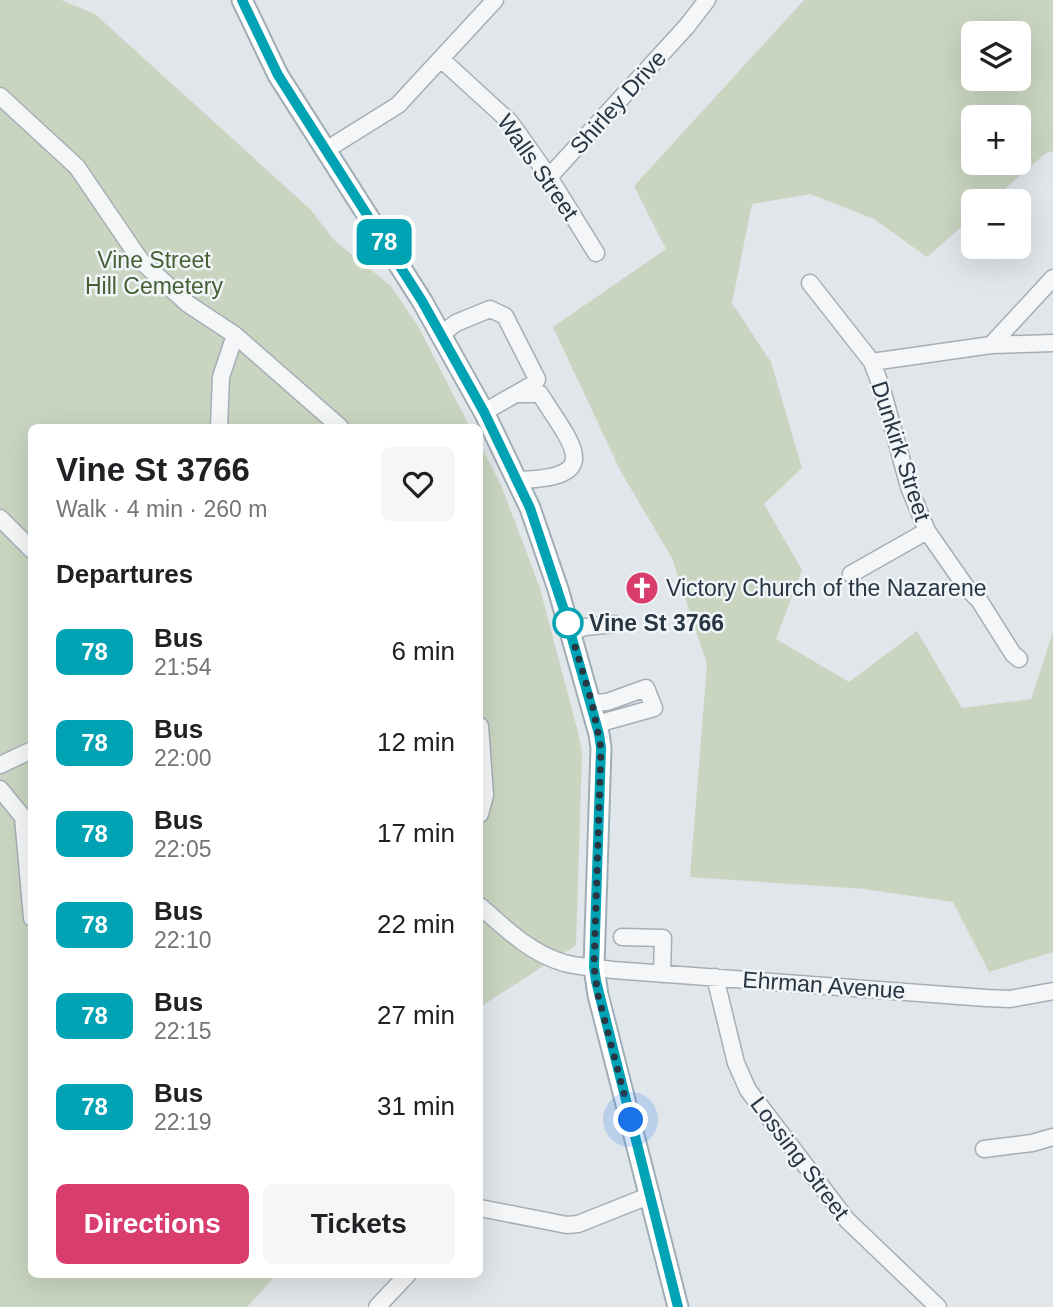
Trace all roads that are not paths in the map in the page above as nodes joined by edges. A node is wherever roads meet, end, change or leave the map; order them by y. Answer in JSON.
{"nodes":[{"id":1,"x":495,"y":0,"type":"edge"},
{"id":2,"x":707,"y":0,"type":"edge"},
{"id":3,"x":245,"y":2,"type":"edge"},
{"id":4,"x":441,"y":60,"type":"junction"},
{"id":5,"x":0,"y":96,"type":"edge"},
{"id":6,"x":326,"y":150,"type":"junction"},
{"id":7,"x":549,"y":177,"type":"junction"},
{"id":8,"x":596,"y":253,"type":"dead end"},
{"id":9,"x":1053,"y":278,"type":"edge"},
{"id":10,"x":810,"y":283,"type":"dead end"},
{"id":11,"x":235,"y":335,"type":"junction"},
{"id":12,"x":440,"y":335,"type":"junction"},
{"id":13,"x":1053,"y":343,"type":"edge"},
{"id":14,"x":991,"y":345,"type":"junction"},
{"id":15,"x":872,"y":362,"type":"junction"},
{"id":16,"x":516,"y":394,"type":"junction"},
{"id":17,"x":484,"y":412,"type":"junction"},
{"id":18,"x":219,"y":424,"type":"edge"},
{"id":19,"x":337,"y":424,"type":"edge"},
{"id":20,"x":518,"y":480,"type":"junction"},
{"id":21,"x":0,"y":518,"type":"edge"},
{"id":22,"x":927,"y":531,"type":"junction"},
{"id":23,"x":28,"y":546,"type":"edge"},
{"id":24,"x":851,"y":574,"type":"dead end"},
{"id":25,"x":614,"y":624,"type":"dead end"},
{"id":26,"x":570,"y":632,"type":"junction"},
{"id":27,"x":1019,"y":659,"type":"dead end"},
{"id":28,"x":592,"y":703,"type":"junction"},
{"id":29,"x":597,"y":724,"type":"junction"},
{"id":30,"x":28,"y":752,"type":"edge"},
{"id":31,"x":0,"y":765,"type":"edge"},
{"id":32,"x":483,"y":767,"type":"edge"},
{"id":33,"x":0,"y":789,"type":"edge"},
{"id":34,"x":483,"y":803,"type":"edge"},
{"id":35,"x":27,"y":819,"type":"edge"},
{"id":36,"x":28,"y":839,"type":"edge"},
{"id":37,"x":483,"y":909,"type":"edge"},
{"id":38,"x":622,"y":937,"type":"dead end"},
{"id":39,"x":594,"y":967,"type":"junction"},
{"id":40,"x":663,"y":974,"type":"junction"},
{"id":41,"x":715,"y":977,"type":"junction"},
{"id":42,"x":1053,"y":991,"type":"edge"},
{"id":43,"x":1053,"y":1137,"type":"edge"},
{"id":44,"x":984,"y":1149,"type":"dead end"},
{"id":45,"x":651,"y":1195,"type":"junction"},
{"id":46,"x":483,"y":1209,"type":"edge"},
{"id":47,"x":404,"y":1278,"type":"edge"},
{"id":48,"x":377,"y":1307,"type":"edge"},
{"id":49,"x":678,"y":1307,"type":"edge"},
{"id":50,"x":938,"y":1307,"type":"edge"}],
"edges":[{"from":1,"to":4,"type":"street"},
{"from":2,"to":7,"type":"street","name":"Shirley Drive"},
{"from":3,"to":6,"type":"main road"},
{"from":4,"to":6,"type":"street"},
{"from":4,"to":7,"type":"street","name":"Walls Street"},
{"from":5,"to":11,"type":"street"},
{"from":6,"to":12,"type":"main road"},
{"from":7,"to":8,"type":"street","name":"Walls Street"},
{"from":9,"to":14,"type":"street"},
{"from":10,"to":15,"type":"street","name":"Dunkirk Street"},
{"from":11,"to":18,"type":"street"},
{"from":11,"to":19,"type":"street"},
{"from":12,"to":16,"type":"street"},
{"from":12,"to":17,"type":"main road"},
{"from":13,"to":14,"type":"street"},
{"from":14,"to":15,"type":"street"},
{"from":15,"to":22,"type":"street","name":"Dunkirk Street"},
{"from":16,"to":17,"type":"street"},
{"from":16,"to":20,"type":"street"},
{"from":17,"to":20,"type":"main road"},
{"from":20,"to":26,"type":"main road"},
{"from":21,"to":23,"type":"street"},
{"from":22,"to":24,"type":"street"},
{"from":22,"to":27,"type":"street","name":"Dunkirk Street"},
{"from":25,"to":26,"type":"street"},
{"from":26,"to":28,"type":"main road"},
{"from":28,"to":29,"type":"main road"},
{"from":28,"to":29,"type":"street"},
{"from":29,"to":39,"type":"main road"},
{"from":30,"to":31,"type":"street"},
{"from":32,"to":34,"type":"street"},
{"from":33,"to":35,"type":"street"},
{"from":35,"to":36,"type":"street"},
{"from":37,"to":39,"type":"street","name":"Ehrman Avenue"},
{"from":38,"to":40,"type":"street"},
{"from":39,"to":40,"type":"street","name":"Ehrman Avenue"},
{"from":39,"to":45,"type":"main road"},
{"from":40,"to":41,"type":"street","name":"Ehrman Avenue"},
{"from":41,"to":42,"type":"street","name":"Ehrman Avenue"},
{"from":41,"to":50,"type":"street","name":"Lossing Street"},
{"from":43,"to":44,"type":"street"},
{"from":45,"to":46,"type":"street"},
{"from":45,"to":49,"type":"main road"},
{"from":47,"to":48,"type":"street"}]}
